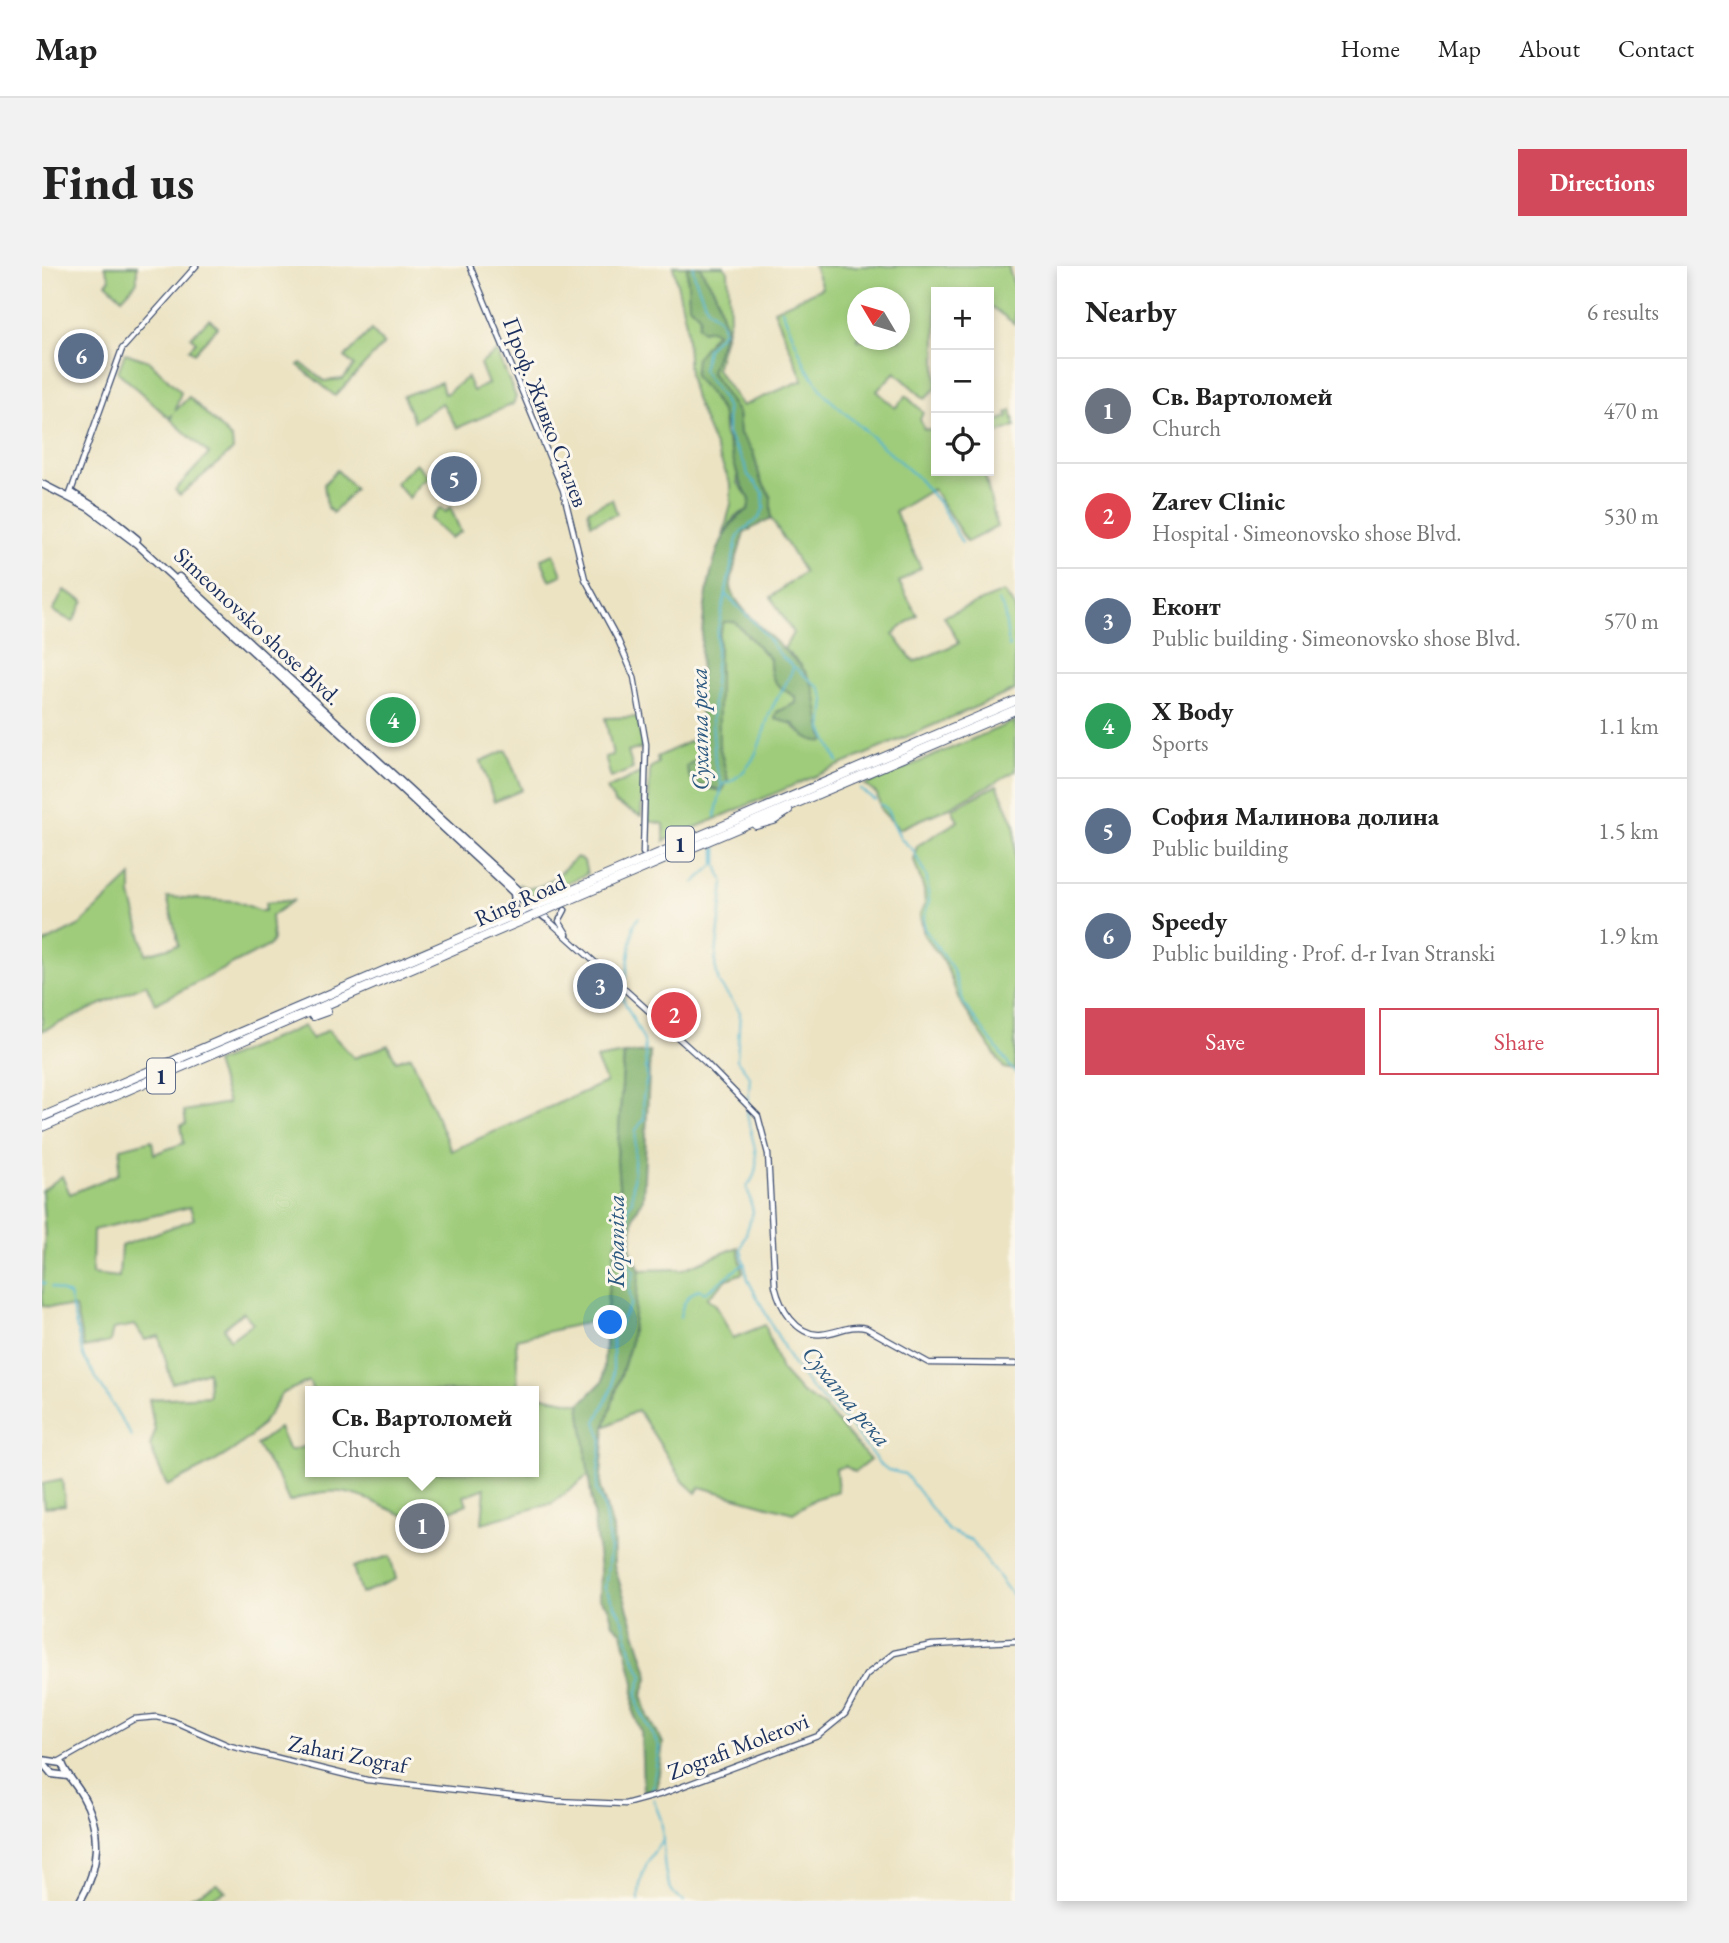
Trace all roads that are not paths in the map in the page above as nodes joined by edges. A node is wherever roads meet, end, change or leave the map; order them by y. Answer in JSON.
{"nodes":[{"id":1,"x":196,"y":266,"type":"edge"},
{"id":2,"x":470,"y":266,"type":"edge"},
{"id":3,"x":42,"y":482,"type":"edge"},
{"id":4,"x":70,"y":494,"type":"junction"},
{"id":5,"x":1015,"y":701,"type":"edge"},
{"id":6,"x":1015,"y":710,"type":"edge"},
{"id":7,"x":807,"y":794,"type":"junction"},
{"id":8,"x":768,"y":800,"type":"dead end"},
{"id":9,"x":749,"y":808,"type":"dead end"},
{"id":10,"x":725,"y":829,"type":"junction"},
{"id":11,"x":643,"y":853,"type":"dead end"},
{"id":12,"x":514,"y":893,"type":"junction"},
{"id":13,"x":528,"y":902,"type":"junction"},
{"id":14,"x":560,"y":904,"type":"junction"},
{"id":15,"x":514,"y":916,"type":"junction"},
{"id":16,"x":545,"y":918,"type":"joint"},
{"id":17,"x":574,"y":943,"type":"junction"},
{"id":18,"x":377,"y":984,"type":"junction"},
{"id":19,"x":337,"y":991,"type":"junction"},
{"id":20,"x":341,"y":1006,"type":"dead end"},
{"id":21,"x":327,"y":1011,"type":"dead end"},
{"id":22,"x":266,"y":1021,"type":"junction"},
{"id":23,"x":279,"y":1025,"type":"junction"},
{"id":24,"x":42,"y":1117,"type":"edge"},
{"id":25,"x":42,"y":1127,"type":"edge"},
{"id":26,"x":1015,"y":1364,"type":"edge"},
{"id":27,"x":1015,"y":1641,"type":"edge"},
{"id":28,"x":52,"y":1764,"type":"edge"},
{"id":29,"x":647,"y":1799,"type":"joint"},
{"id":30,"x":80,"y":1901,"type":"edge"}],
"edges":[{"from":1,"to":4,"type":"street"},
{"from":2,"to":11,"type":"street","name":"Проф. Живко Сталев"},
{"from":3,"to":4,"type":"main road","name":"Simeonovsko shose Blvd."},
{"from":4,"to":12,"type":"main road","name":"Simeonovsko shose Blvd."},
{"from":4,"to":13,"type":"main road","name":"Simeonovsko shose Blvd."},
{"from":5,"to":7,"type":"highway","name":"Ring Road","number":"1"},
{"from":6,"to":7,"type":"highway","name":"Ring Road","number":"1"},
{"from":7,"to":8,"type":"highway"},
{"from":7,"to":10,"type":"highway","name":"Ring Road","number":"1"},
{"from":7,"to":10,"type":"highway"},
{"from":9,"to":10,"type":"highway"},
{"from":10,"to":14,"type":"highway","name":"Ring Road","number":"1"},
{"from":12,"to":13,"type":"main road","name":"Simeonovsko shose Blvd."},
{"from":12,"to":15,"type":"main road"},
{"from":13,"to":16,"type":"main road","name":"Simeonovsko shose Blvd."},
{"from":14,"to":15,"type":"highway","name":"Ring Road","number":"1","bridge":true},
{"from":14,"to":17,"type":"street"},
{"from":15,"to":18,"type":"highway","name":"Ring Road","number":"1"},
{"from":15,"to":19,"type":"highway","name":"Ring Road","number":"1"},
{"from":16,"to":17,"type":"street","name":"Simeonovsko shose Blvd."},
{"from":17,"to":26,"type":"street","name":"Simeonovsko shose Blvd."},
{"from":18,"to":20,"type":"highway"},
{"from":18,"to":23,"type":"highway","name":"Ring Road","number":"1"},
{"from":19,"to":22,"type":"highway","name":"Ring Road","number":"1"},
{"from":19,"to":22,"type":"highway"},
{"from":21,"to":23,"type":"highway"},
{"from":22,"to":24,"type":"highway","name":"Ring Road","number":"1"},
{"from":23,"to":25,"type":"highway","name":"Ring Road","number":"1"},
{"from":27,"to":29,"type":"street","name":"Zografi Molerovi"},
{"from":28,"to":29,"type":"street","name":"Zahari Zograf"},
{"from":28,"to":30,"type":"main road"}]}
